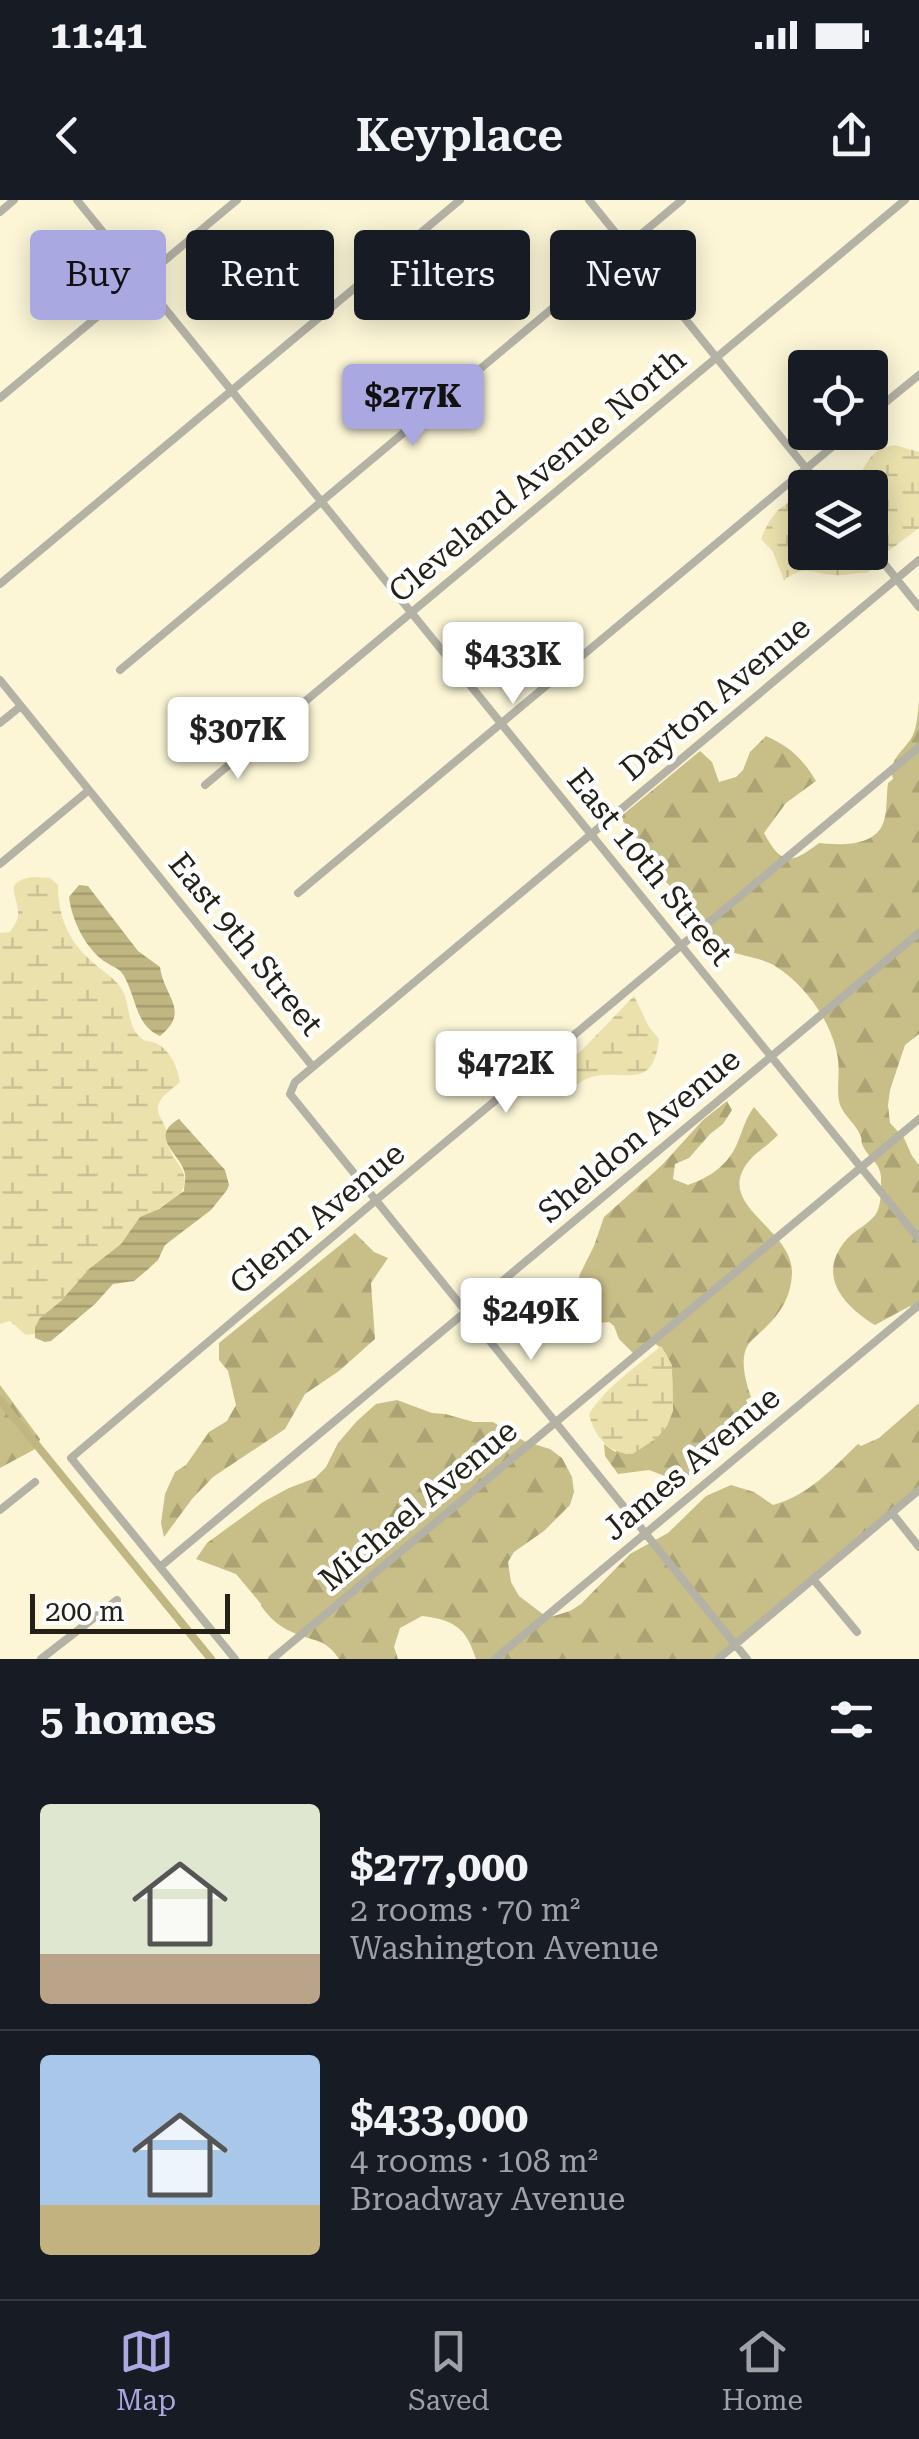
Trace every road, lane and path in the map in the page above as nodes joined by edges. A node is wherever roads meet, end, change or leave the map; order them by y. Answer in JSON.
{"nodes":[{"id":1,"x":14,"y":200,"type":"edge"},
{"id":2,"x":77,"y":200,"type":"edge"},
{"id":3,"x":237,"y":200,"type":"edge"},
{"id":4,"x":460,"y":200,"type":"edge"},
{"id":5,"x":589,"y":200,"type":"edge"},
{"id":6,"x":682,"y":200,"type":"edge"},
{"id":7,"x":905,"y":200,"type":"edge"},
{"id":8,"x":0,"y":212,"type":"edge"},
{"id":9,"x":101,"y":230,"type":"edge"},
{"id":10,"x":613,"y":230,"type":"edge"},
{"id":11,"x":645,"y":230,"type":"edge"},
{"id":12,"x":166,"y":260,"type":"edge"},
{"id":13,"x":166,"y":310,"type":"edge"},
{"id":14,"x":550,"y":310,"type":"edge"},
{"id":15,"x":94,"y":320,"type":"edge"},
{"id":16,"x":686,"y":320,"type":"edge"},
{"id":17,"x":716,"y":357,"type":"junction"},
{"id":18,"x":919,"y":374,"type":"edge"},
{"id":19,"x":232,"y":391,"type":"junction"},
{"id":20,"x":0,"y":398,"type":"edge"},
{"id":21,"x":888,"y":401,"type":"edge"},
{"id":22,"x":828,"y":450,"type":"edge"},
{"id":23,"x":807,"y":468,"type":"junction"},
{"id":24,"x":322,"y":502,"type":"junction"},
{"id":25,"x":919,"y":560,"type":"edge"},
{"id":26,"x":888,"y":569,"type":"edge"},
{"id":27,"x":896,"y":579,"type":"junction"},
{"id":28,"x":0,"y":584,"type":"edge"},
{"id":29,"x":919,"y":607,"type":"edge"},
{"id":30,"x":412,"y":612,"type":"junction"},
{"id":31,"x":120,"y":670,"type":"dead end"},
{"id":32,"x":0,"y":680,"type":"edge"},
{"id":33,"x":21,"y":706,"type":"junction"},
{"id":34,"x":502,"y":723,"type":"junction"},
{"id":35,"x":0,"y":724,"type":"edge"},
{"id":36,"x":919,"y":746,"type":"edge"},
{"id":37,"x":204,"y":786,"type":"dead end"},
{"id":38,"x":90,"y":790,"type":"junction"},
{"id":39,"x":592,"y":834,"type":"junction"},
{"id":40,"x":0,"y":864,"type":"edge"},
{"id":41,"x":298,"y":893,"type":"dead end"},
{"id":42,"x":919,"y":933,"type":"edge"},
{"id":43,"x":682,"y":946,"type":"junction"},
{"id":44,"x":771,"y":1057,"type":"junction"},
{"id":45,"x":313,"y":1067,"type":"junction"},
{"id":46,"x":919,"y":1119,"type":"edge"},
{"id":47,"x":862,"y":1168,"type":"junction"},
{"id":48,"x":375,"y":1201,"type":"junction"},
{"id":49,"x":919,"y":1239,"type":"edge"},
{"id":50,"x":919,"y":1305,"type":"edge"},
{"id":51,"x":465,"y":1312,"type":"junction"},
{"id":52,"x":555,"y":1423,"type":"junction"},
{"id":53,"x":36,"y":1482,"type":"dead end"},
{"id":54,"x":919,"y":1490,"type":"edge"},
{"id":55,"x":0,"y":1497,"type":"edge"},
{"id":56,"x":3,"y":1508,"type":"edge"},
{"id":57,"x":892,"y":1513,"type":"junction"},
{"id":58,"x":645,"y":1534,"type":"junction"},
{"id":59,"x":919,"y":1547,"type":"edge"},
{"id":60,"x":160,"y":1567,"type":"junction"},
{"id":61,"x":813,"y":1579,"type":"junction"},
{"id":62,"x":116,"y":1600,"type":"dead end"},
{"id":63,"x":857,"y":1632,"type":"dead end"},
{"id":64,"x":735,"y":1645,"type":"junction"},
{"id":65,"x":41,"y":1659,"type":"edge"},
{"id":66,"x":234,"y":1659,"type":"edge"},
{"id":67,"x":272,"y":1659,"type":"edge"},
{"id":68,"x":495,"y":1659,"type":"edge"},
{"id":69,"x":718,"y":1659,"type":"edge"},
{"id":70,"x":746,"y":1659,"type":"edge"}],
"edges":[{"from":1,"to":8,"type":"street"},
{"from":2,"to":9,"type":"street","name":"East 10th Street"},
{"from":3,"to":12,"type":"street"},
{"from":4,"to":19,"type":"street"},
{"from":5,"to":10,"type":"street"},
{"from":6,"to":11,"type":"street"},
{"from":7,"to":17,"type":"street","name":"Cleveland Avenue North"},
{"from":13,"to":19,"type":"street","name":"East 10th Street"},
{"from":14,"to":24,"type":"street"},
{"from":15,"to":20,"type":"street"},
{"from":16,"to":17,"type":"street"},
{"from":17,"to":23,"type":"street"},
{"from":17,"to":30,"type":"street","name":"Cleveland Avenue North"},
{"from":18,"to":21,"type":"street"},
{"from":19,"to":24,"type":"street","name":"East 10th Street"},
{"from":19,"to":28,"type":"street"},
{"from":22,"to":23,"type":"street"},
{"from":23,"to":34,"type":"street"},
{"from":24,"to":30,"type":"street","name":"East 10th Street"},
{"from":24,"to":31,"type":"street"},
{"from":25,"to":27,"type":"street","name":"Dayton Avenue"},
{"from":26,"to":27,"type":"street"},
{"from":27,"to":29,"type":"street"},
{"from":27,"to":39,"type":"street","name":"Dayton Avenue"},
{"from":30,"to":34,"type":"street","name":"East 10th Street"},
{"from":30,"to":37,"type":"street","name":"Cleveland Avenue North"},
{"from":32,"to":33,"type":"street","name":"East 9th Street"},
{"from":33,"to":35,"type":"street"},
{"from":33,"to":38,"type":"street","name":"East 9th Street"},
{"from":34,"to":39,"type":"street","name":"East 10th Street"},
{"from":34,"to":41,"type":"street"},
{"from":36,"to":43,"type":"street","name":"Glenn Avenue"},
{"from":38,"to":40,"type":"street"},
{"from":38,"to":45,"type":"street","name":"East 9th Street"},
{"from":39,"to":43,"type":"street","name":"East 10th Street"},
{"from":39,"to":45,"type":"street","name":"Dayton Avenue"},
{"from":42,"to":44,"type":"street","name":"Sheldon Avenue"},
{"from":43,"to":44,"type":"street","name":"East 10th Street"},
{"from":43,"to":48,"type":"street","name":"Glenn Avenue"},
{"from":44,"to":47,"type":"street","name":"East 10th Street"},
{"from":44,"to":51,"type":"street","name":"Sheldon Avenue"},
{"from":45,"to":48,"type":"street","name":"East 9th Street"},
{"from":46,"to":47,"type":"street","name":"Michael Avenue"},
{"from":47,"to":49,"type":"street","name":"East 10th Street"},
{"from":47,"to":52,"type":"street","name":"Michael Avenue"},
{"from":48,"to":51,"type":"street","name":"East 9th Street"},
{"from":48,"to":60,"type":"street","name":"Glenn Avenue"},
{"from":50,"to":58,"type":"street","name":"James Avenue"},
{"from":51,"to":52,"type":"street","name":"East 9th Street"},
{"from":51,"to":60,"type":"street","name":"Sheldon Avenue"},
{"from":52,"to":58,"type":"street","name":"East 9th Street"},
{"from":52,"to":67,"type":"street","name":"Michael Avenue"},
{"from":53,"to":56,"type":"street"},
{"from":54,"to":57,"type":"street"},
{"from":55,"to":56,"type":"street"},
{"from":57,"to":59,"type":"street"},
{"from":57,"to":61,"type":"street"},
{"from":58,"to":64,"type":"street","name":"East 9th Street"},
{"from":58,"to":68,"type":"street","name":"James Avenue"},
{"from":60,"to":66,"type":"street"},
{"from":61,"to":63,"type":"street"},
{"from":61,"to":64,"type":"street"},
{"from":62,"to":65,"type":"street"},
{"from":64,"to":69,"type":"street"},
{"from":64,"to":70,"type":"street","name":"East 9th Street"}]}
